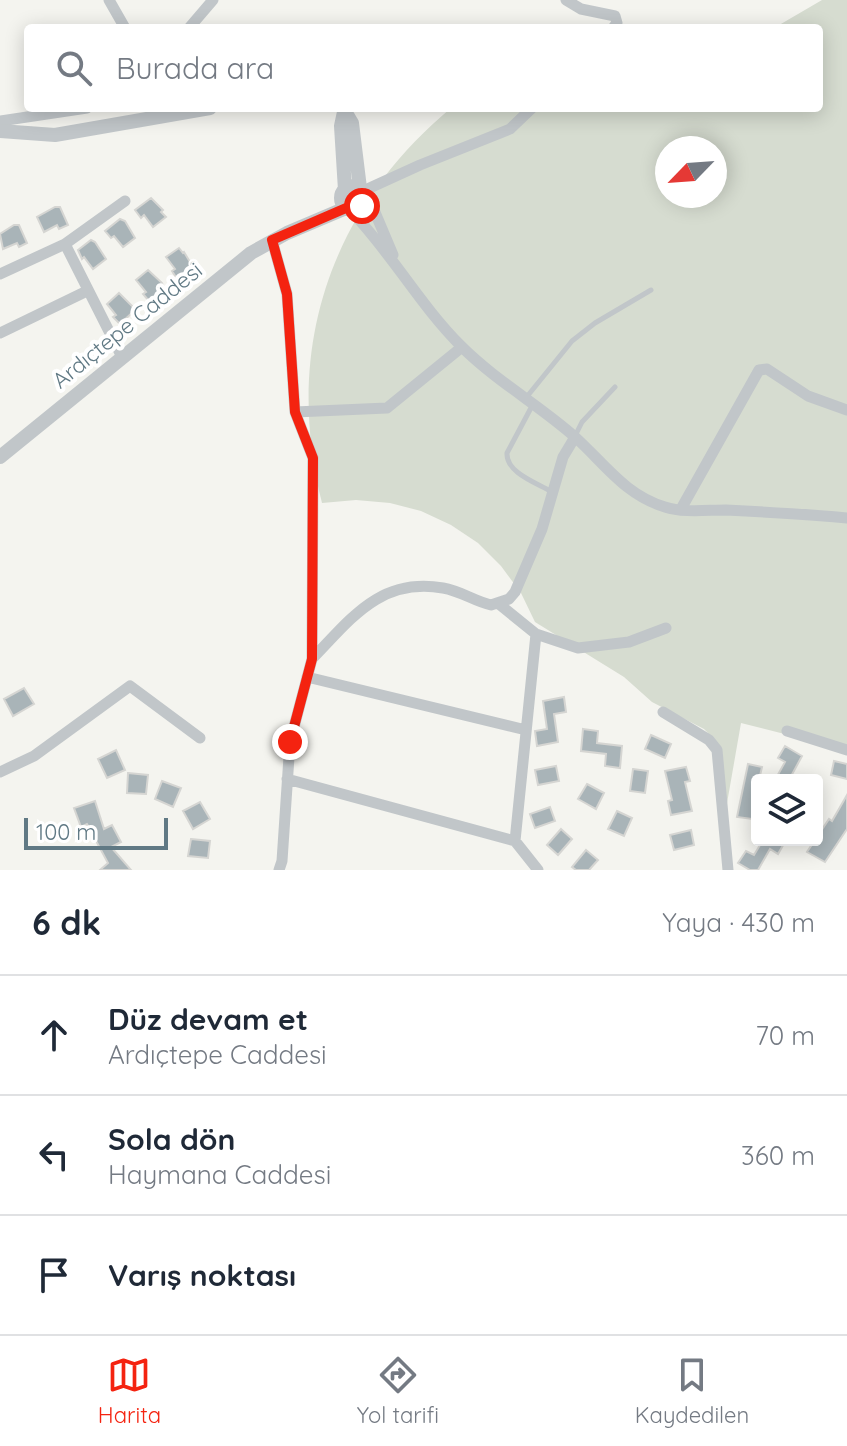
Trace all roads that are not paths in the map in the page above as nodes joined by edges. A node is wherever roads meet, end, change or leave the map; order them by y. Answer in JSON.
{"nodes":[{"id":1,"x":109,"y":0,"type":"edge"},
{"id":2,"x":213,"y":0,"type":"edge"},
{"id":3,"x":566,"y":0,"type":"edge"},
{"id":4,"x":123,"y":24,"type":"edge"},
{"id":5,"x":192,"y":24,"type":"edge"},
{"id":6,"x":616,"y":24,"type":"edge"},
{"id":7,"x":60,"y":112,"type":"edge"},
{"id":8,"x":187,"y":112,"type":"edge"},
{"id":9,"x":345,"y":112,"type":"edge"},
{"id":10,"x":528,"y":112,"type":"edge"},
{"id":11,"x":0,"y":121,"type":"edge"},
{"id":12,"x":0,"y":131,"type":"edge"},
{"id":13,"x":353,"y":196,"type":"junction"},
{"id":14,"x":125,"y":201,"type":"dead end"},
{"id":15,"x":272,"y":240,"type":"junction"},
{"id":16,"x":65,"y":244,"type":"junction"},
{"id":17,"x":396,"y":263,"type":"junction"},
{"id":18,"x":0,"y":274,"type":"edge"},
{"id":19,"x":651,"y":290,"type":"dead end"},
{"id":20,"x":87,"y":291,"type":"junction"},
{"id":21,"x":0,"y":333,"type":"edge"},
{"id":22,"x":462,"y":347,"type":"junction"},
{"id":23,"x":122,"y":357,"type":"junction"},
{"id":24,"x":615,"y":387,"type":"dead end"},
{"id":25,"x":528,"y":403,"type":"junction"},
{"id":26,"x":847,"y":410,"type":"edge"},
{"id":27,"x":295,"y":412,"type":"junction"},
{"id":28,"x":575,"y":437,"type":"junction"},
{"id":29,"x":0,"y":457,"type":"edge"},
{"id":30,"x":553,"y":492,"type":"junction"},
{"id":31,"x":681,"y":509,"type":"junction"},
{"id":32,"x":847,"y":518,"type":"edge"},
{"id":33,"x":499,"y":604,"type":"junction"},
{"id":34,"x":666,"y":628,"type":"dead end"},
{"id":35,"x":536,"y":634,"type":"junction"},
{"id":36,"x":312,"y":659,"type":"junction"},
{"id":37,"x":307,"y":677,"type":"junction"},
{"id":38,"x":663,"y":712,"type":"dead end"},
{"id":39,"x":526,"y":730,"type":"junction"},
{"id":40,"x":787,"y":731,"type":"dead end"},
{"id":41,"x":200,"y":738,"type":"dead end"},
{"id":42,"x":847,"y":750,"type":"edge"},
{"id":43,"x":0,"y":772,"type":"edge"},
{"id":44,"x":287,"y":779,"type":"junction"},
{"id":45,"x":515,"y":841,"type":"junction"},
{"id":46,"x":279,"y":870,"type":"edge"},
{"id":47,"x":538,"y":870,"type":"edge"},
{"id":48,"x":728,"y":870,"type":"edge"}],
"edges":[{"from":1,"to":4,"type":"street"},
{"from":2,"to":5,"type":"street"},
{"from":3,"to":6,"type":"street"},
{"from":7,"to":11,"type":"street"},
{"from":8,"to":12,"type":"street"},
{"from":9,"to":13,"type":"street"},
{"from":10,"to":13,"type":"street"},
{"from":13,"to":15,"type":"street","name":"Ardıçtepe Caddesi"},
{"from":13,"to":17,"type":"street"},
{"from":13,"to":17,"type":"street"},
{"from":14,"to":16,"type":"street"},
{"from":15,"to":23,"type":"street","name":"Ardıçtepe Caddesi"},
{"from":15,"to":27,"type":"street"},
{"from":16,"to":18,"type":"street"},
{"from":16,"to":20,"type":"street"},
{"from":17,"to":22,"type":"street"},
{"from":19,"to":25,"type":"lane"},
{"from":20,"to":21,"type":"street"},
{"from":20,"to":23,"type":"street"},
{"from":22,"to":25,"type":"street"},
{"from":22,"to":27,"type":"street"},
{"from":23,"to":29,"type":"street","name":"Ardıçtepe Caddesi"},
{"from":24,"to":28,"type":"lane"},
{"from":25,"to":28,"type":"street"},
{"from":25,"to":30,"type":"lane"},
{"from":26,"to":31,"type":"street"},
{"from":27,"to":36,"type":"street"},
{"from":28,"to":30,"type":"street"},
{"from":28,"to":31,"type":"street"},
{"from":30,"to":33,"type":"street"},
{"from":31,"to":32,"type":"street"},
{"from":33,"to":35,"type":"street"},
{"from":33,"to":36,"type":"street"},
{"from":34,"to":35,"type":"street"},
{"from":35,"to":39,"type":"street"},
{"from":36,"to":37,"type":"street"},
{"from":37,"to":39,"type":"street"},
{"from":37,"to":44,"type":"street"},
{"from":38,"to":48,"type":"street"},
{"from":39,"to":45,"type":"street"},
{"from":40,"to":42,"type":"street"},
{"from":41,"to":43,"type":"street"},
{"from":44,"to":45,"type":"street"},
{"from":44,"to":46,"type":"street"},
{"from":45,"to":47,"type":"street"}]}
